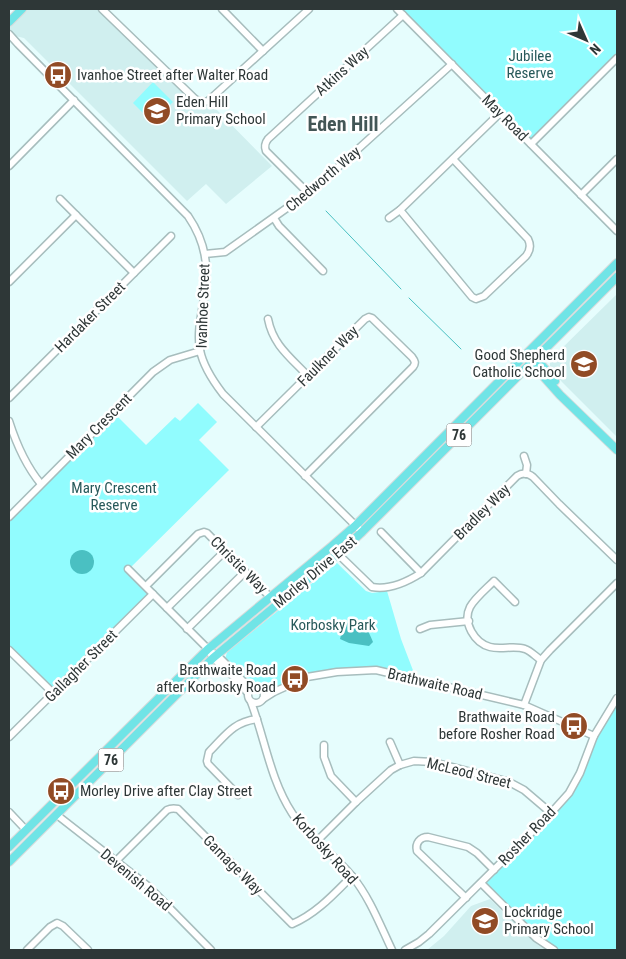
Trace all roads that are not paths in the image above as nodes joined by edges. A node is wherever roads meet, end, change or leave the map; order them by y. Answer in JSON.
{"nodes":[{"id":1,"x":15,"y":9,"type":"edge"},
{"id":2,"x":22,"y":9,"type":"edge"},
{"id":3,"x":102,"y":9,"type":"edge"},
{"id":4,"x":222,"y":9,"type":"edge"},
{"id":5,"x":309,"y":9,"type":"edge"},
{"id":6,"x":397,"y":9,"type":"edge"},
{"id":7,"x":9,"y":15,"type":"edge"},
{"id":8,"x":403,"y":15,"type":"junction"},
{"id":9,"x":9,"y":22,"type":"edge"},
{"id":10,"x":9,"y":34,"type":"edge"},
{"id":11,"x":263,"y":51,"type":"junction"},
{"id":12,"x":617,"y":58,"type":"edge"},
{"id":13,"x":452,"y":64,"type":"junction"},
{"id":14,"x":74,"y":100,"type":"junction"},
{"id":15,"x":500,"y":113,"type":"junction"},
{"id":16,"x":530,"y":144,"type":"junction"},
{"id":17,"x":453,"y":158,"type":"junction"},
{"id":18,"x":617,"y":159,"type":"edge"},
{"id":19,"x":9,"y":166,"type":"edge"},
{"id":20,"x":308,"y":193,"type":"junction"},
{"id":21,"x":581,"y":195,"type":"junction"},
{"id":22,"x":60,"y":199,"type":"dead end"},
{"id":23,"x":400,"y":210,"type":"junction"},
{"id":24,"x":76,"y":215,"type":"junction"},
{"id":25,"x":274,"y":218,"type":"junction"},
{"id":26,"x":389,"y":218,"type":"dead end"},
{"id":27,"x":616,"y":230,"type":"edge"},
{"id":28,"x":171,"y":236,"type":"dead end"},
{"id":29,"x":205,"y":254,"type":"junction"},
{"id":30,"x":617,"y":263,"type":"edge"},
{"id":31,"x":323,"y":271,"type":"dead end"},
{"id":32,"x":134,"y":273,"type":"junction"},
{"id":33,"x":617,"y":277,"type":"edge"},
{"id":34,"x":9,"y":282,"type":"edge"},
{"id":35,"x":268,"y":319,"type":"dead end"},
{"id":36,"x":537,"y":344,"type":"junction"},
{"id":37,"x":200,"y":351,"type":"junction"},
{"id":38,"x":532,"y":361,"type":"junction"},
{"id":39,"x":512,"y":369,"type":"junction"},
{"id":40,"x":308,"y":376,"type":"junction"},
{"id":41,"x":9,"y":398,"type":"edge"},
{"id":42,"x":9,"y":421,"type":"edge"},
{"id":43,"x":256,"y":428,"type":"junction"},
{"id":44,"x":617,"y":450,"type":"edge"},
{"id":45,"x":524,"y":456,"type":"dead end"},
{"id":46,"x":526,"y":474,"type":"junction"},
{"id":47,"x":305,"y":476,"type":"junction"},
{"id":48,"x":41,"y":484,"type":"junction"},
{"id":49,"x":9,"y":517,"type":"edge"},
{"id":50,"x":355,"y":526,"type":"junction"},
{"id":51,"x":362,"y":532,"type":"junction"},
{"id":52,"x":381,"y":532,"type":"dead end"},
{"id":53,"x":225,"y":551,"type":"junction"},
{"id":54,"x":338,"y":554,"type":"junction"},
{"id":55,"x":617,"y":560,"type":"edge"},
{"id":56,"x":128,"y":569,"type":"dead end"},
{"id":57,"x":245,"y":572,"type":"junction"},
{"id":58,"x":421,"y":573,"type":"junction"},
{"id":59,"x":617,"y":583,"type":"edge"},
{"id":60,"x":146,"y":586,"type":"junction"},
{"id":61,"x":153,"y":594,"type":"junction"},
{"id":62,"x":270,"y":597,"type":"junction"},
{"id":63,"x":515,"y":602,"type":"dead end"},
{"id":64,"x":166,"y":608,"type":"junction"},
{"id":65,"x":468,"y":621,"type":"junction"},
{"id":66,"x":187,"y":628,"type":"junction"},
{"id":67,"x":420,"y":629,"type":"dead end"},
{"id":68,"x":208,"y":649,"type":"junction"},
{"id":69,"x":9,"y":650,"type":"edge"},
{"id":70,"x":215,"y":657,"type":"junction"},
{"id":71,"x":541,"y":660,"type":"junction"},
{"id":72,"x":249,"y":690,"type":"junction"},
{"id":73,"x":264,"y":692,"type":"junction"},
{"id":74,"x":274,"y":692,"type":"junction"},
{"id":75,"x":53,"y":694,"type":"junction"},
{"id":76,"x":262,"y":700,"type":"junction"},
{"id":77,"x":251,"y":702,"type":"junction"},
{"id":78,"x":616,"y":702,"type":"edge"},
{"id":79,"x":524,"y":705,"type":"junction"},
{"id":80,"x":257,"y":717,"type":"junction"},
{"id":81,"x":594,"y":736,"type":"junction"},
{"id":82,"x":9,"y":737,"type":"edge"},
{"id":83,"x":390,"y":742,"type":"dead end"},
{"id":84,"x":324,"y":744,"type":"dead end"},
{"id":85,"x":400,"y":765,"type":"junction"},
{"id":86,"x":238,"y":795,"type":"dead end"},
{"id":87,"x":356,"y":802,"type":"junction"},
{"id":88,"x":9,"y":812,"type":"edge"},
{"id":89,"x":551,"y":813,"type":"junction"},
{"id":90,"x":57,"y":815,"type":"junction"},
{"id":91,"x":26,"y":830,"type":"junction"},
{"id":92,"x":317,"y":841,"type":"junction"},
{"id":93,"x":9,"y":847,"type":"edge"},
{"id":94,"x":116,"y":861,"type":"junction"},
{"id":95,"x":9,"y":862,"type":"edge"},
{"id":96,"x":494,"y":870,"type":"junction"},
{"id":97,"x":352,"y":876,"type":"junction"},
{"id":98,"x":481,"y":883,"type":"junction"},
{"id":99,"x":466,"y":898,"type":"junction"},
{"id":100,"x":27,"y":950,"type":"edge"},
{"id":101,"x":88,"y":950,"type":"edge"},
{"id":102,"x":211,"y":950,"type":"edge"},
{"id":103,"x":392,"y":950,"type":"edge"},
{"id":104,"x":405,"y":950,"type":"edge"},
{"id":105,"x":554,"y":950,"type":"edge"}],
"edges":[{"from":1,"to":7,"type":"main road"},
{"from":2,"to":9,"type":"main road"},
{"from":3,"to":11,"type":"street"},
{"from":4,"to":11,"type":"street"},
{"from":5,"to":11,"type":"street"},
{"from":6,"to":8,"type":"street","name":"May Road"},
{"from":8,"to":13,"type":"street","name":"May Road"},
{"from":8,"to":20,"type":"street","name":"Atkins Way"},
{"from":10,"to":14,"type":"street","name":"Ivanhoe Street"},
{"from":12,"to":16,"type":"street"},
{"from":13,"to":15,"type":"street","name":"May Road"},
{"from":13,"to":20,"type":"street","name":"Chedworth Way"},
{"from":14,"to":19,"type":"street"},
{"from":14,"to":29,"type":"street","name":"Ivanhoe Street"},
{"from":15,"to":16,"type":"street","name":"May Road"},
{"from":15,"to":17,"type":"street"},
{"from":16,"to":21,"type":"street","name":"May Road"},
{"from":17,"to":23,"type":"street"},
{"from":17,"to":23,"type":"street"},
{"from":18,"to":21,"type":"street"},
{"from":20,"to":25,"type":"street","name":"Chedworth Way"},
{"from":21,"to":27,"type":"street","name":"May Road"},
{"from":22,"to":24,"type":"street"},
{"from":23,"to":26,"type":"street"},
{"from":24,"to":32,"type":"street"},
{"from":24,"to":34,"type":"street"},
{"from":25,"to":29,"type":"street","name":"Chedworth Way"},
{"from":25,"to":31,"type":"street"},
{"from":28,"to":32,"type":"street","name":"Hardaker Street"},
{"from":29,"to":37,"type":"street","name":"Ivanhoe Street"},
{"from":30,"to":36,"type":"main road","name":"Morley Drive East","number":"76"},
{"from":32,"to":41,"type":"street","name":"Hardaker Street"},
{"from":33,"to":38,"type":"main road","name":"Morley Drive East","number":"76"},
{"from":35,"to":40,"type":"street"},
{"from":36,"to":38,"type":"main road"},
{"from":36,"to":39,"type":"main road","name":"Morley Drive East","number":"76"},
{"from":37,"to":43,"type":"street","name":"Ivanhoe Street"},
{"from":37,"to":48,"type":"street","name":"Mary Crescent"},
{"from":38,"to":39,"type":"main road"},
{"from":38,"to":44,"type":"main road"},
{"from":38,"to":51,"type":"main road","name":"Morley Drive East","number":"76"},
{"from":39,"to":50,"type":"main road","name":"Morley Drive East","number":"76"},
{"from":40,"to":43,"type":"street","name":"Faulkner Way"},
{"from":40,"to":47,"type":"street","name":"Faulkner Way"},
{"from":42,"to":48,"type":"street"},
{"from":43,"to":47,"type":"street","name":"Ivanhoe Street"},
{"from":45,"to":46,"type":"street"},
{"from":46,"to":55,"type":"street"},
{"from":46,"to":58,"type":"street","name":"Bradley Way"},
{"from":47,"to":50,"type":"street","name":"Ivanhoe Street"},
{"from":48,"to":49,"type":"street","name":"Mary Crescent"},
{"from":50,"to":51,"type":"street","name":"Ivanhoe Street"},
{"from":50,"to":62,"type":"main road","name":"Morley Drive East","number":"76"},
{"from":51,"to":54,"type":"main road","name":"Morley Drive East","number":"76"},
{"from":52,"to":58,"type":"street"},
{"from":53,"to":57,"type":"street","name":"Christie Way"},
{"from":53,"to":60,"type":"street","name":"Christie Way"},
{"from":53,"to":64,"type":"street"},
{"from":54,"to":58,"type":"street","name":"Bradley Way"},
{"from":54,"to":70,"type":"main road","name":"Morley Drive East","number":"76"},
{"from":56,"to":60,"type":"street"},
{"from":57,"to":62,"type":"street","name":"Christie Way"},
{"from":57,"to":66,"type":"street"},
{"from":59,"to":71,"type":"street"},
{"from":60,"to":61,"type":"street"},
{"from":61,"to":64,"type":"street"},
{"from":61,"to":75,"type":"street","name":"Gallagher Street"},
{"from":62,"to":68,"type":"main road","name":"Morley Drive East","number":"76"},
{"from":63,"to":65,"type":"street"},
{"from":64,"to":66,"type":"street"},
{"from":65,"to":67,"type":"street"},
{"from":65,"to":71,"type":"street"},
{"from":66,"to":68,"type":"street"},
{"from":68,"to":70,"type":"street"},
{"from":68,"to":91,"type":"main road","name":"Morley Drive East","number":"76"},
{"from":69,"to":75,"type":"street"},
{"from":70,"to":72,"type":"street"},
{"from":70,"to":90,"type":"main road","name":"Morley Drive East","number":"76"},
{"from":71,"to":79,"type":"street"},
{"from":72,"to":73,"type":"street"},
{"from":72,"to":77,"type":"street"},
{"from":73,"to":74,"type":"street","name":"Brathwaite Road"},
{"from":73,"to":76,"type":"street"},
{"from":74,"to":76,"type":"street","name":"Brathwaite Road"},
{"from":74,"to":79,"type":"street","name":"Brathwaite Road"},
{"from":75,"to":82,"type":"street","name":"Gallagher Street"},
{"from":76,"to":77,"type":"street"},
{"from":76,"to":80,"type":"street"},
{"from":77,"to":80,"type":"street","name":"Korbosky Road"},
{"from":78,"to":81,"type":"street","name":"Rosher Road"},
{"from":79,"to":81,"type":"street","name":"Brathwaite Road"},
{"from":80,"to":86,"type":"street"},
{"from":80,"to":92,"type":"street","name":"Korbosky Road"},
{"from":81,"to":89,"type":"street","name":"Rosher Road"},
{"from":83,"to":85,"type":"street"},
{"from":84,"to":87,"type":"street"},
{"from":85,"to":87,"type":"street","name":"McLeod Street"},
{"from":85,"to":89,"type":"street","name":"McLeod Street"},
{"from":87,"to":92,"type":"street","name":"McLeod Street"},
{"from":88,"to":91,"type":"street"},
{"from":89,"to":96,"type":"street","name":"Rosher Road"},
{"from":90,"to":94,"type":"street","name":"Devenish Road"},
{"from":90,"to":95,"type":"main road","name":"Morley Drive East","number":"76"},
{"from":91,"to":93,"type":"main road","name":"Morley Drive East","number":"76"},
{"from":92,"to":97,"type":"street","name":"Korbosky Road"},
{"from":94,"to":97,"type":"street","name":"Gamage Way"},
{"from":94,"to":102,"type":"street","name":"Devenish Road"},
{"from":96,"to":98,"type":"street","name":"Rosher Road"},
{"from":96,"to":99,"type":"street"},
{"from":97,"to":103,"type":"street","name":"Korbosky Road"},
{"from":98,"to":99,"type":"street","name":"Rosher Road"},
{"from":98,"to":105,"type":"street"},
{"from":99,"to":104,"type":"street","name":"Rosher Road"},
{"from":100,"to":101,"type":"street"}]}
